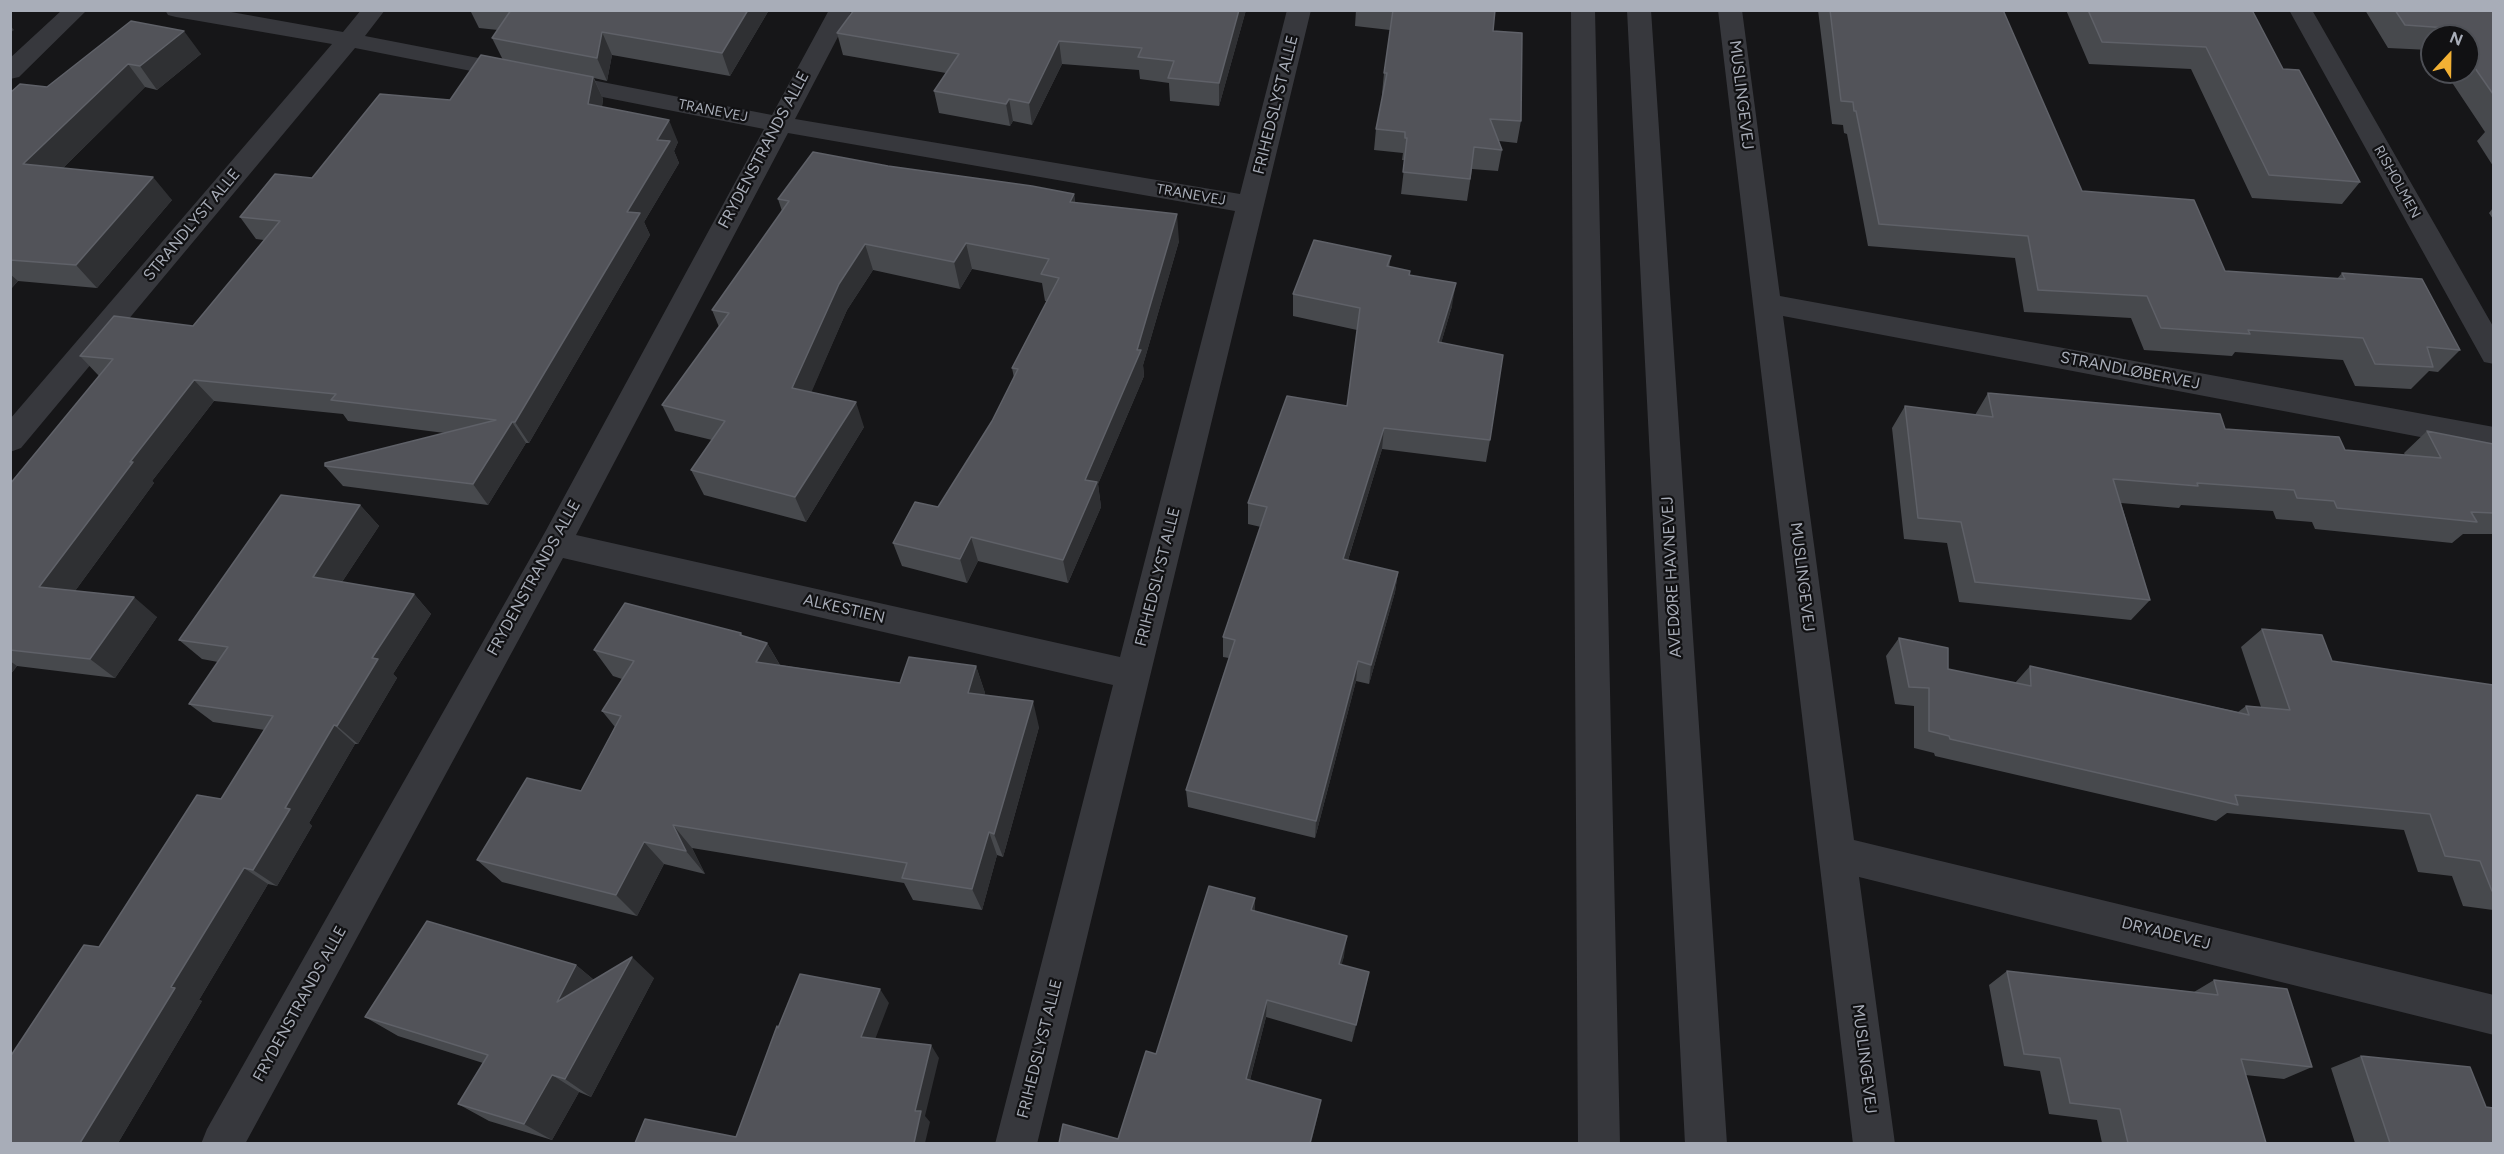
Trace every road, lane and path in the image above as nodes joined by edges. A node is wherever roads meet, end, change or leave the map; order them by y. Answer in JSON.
{"nodes":[{"id":1,"x":76,"y":10,"type":"edge"},
{"id":2,"x":176,"y":10,"type":"edge"},
{"id":3,"x":374,"y":10,"type":"edge"},
{"id":4,"x":841,"y":10,"type":"edge"},
{"id":5,"x":1299,"y":10,"type":"edge"},
{"id":6,"x":1583,"y":10,"type":"edge"},
{"id":7,"x":1639,"y":10,"type":"edge"},
{"id":8,"x":1730,"y":10,"type":"edge"},
{"id":9,"x":2300,"y":10,"type":"edge"},
{"id":10,"x":349,"y":40,"type":"junction"},
{"id":11,"x":10,"y":72,"type":"edge"},
{"id":12,"x":778,"y":123,"type":"junction"},
{"id":13,"x":1251,"y":205,"type":"junction"},
{"id":14,"x":1766,"y":303,"type":"junction"},
{"id":15,"x":2493,"y":354,"type":"edge"},
{"id":16,"x":2493,"y":439,"type":"edge"},
{"id":17,"x":10,"y":440,"type":"edge"},
{"id":18,"x":555,"y":543,"type":"junction"},
{"id":19,"x":1133,"y":675,"type":"junction"},
{"id":20,"x":1838,"y":854,"type":"junction"},
{"id":21,"x":2493,"y":1015,"type":"edge"},
{"id":22,"x":222,"y":1143,"type":"edge"},
{"id":23,"x":1016,"y":1143,"type":"edge"},
{"id":24,"x":1599,"y":1143,"type":"edge"},
{"id":25,"x":1706,"y":1143,"type":"edge"},
{"id":26,"x":1874,"y":1143,"type":"edge"}],
"edges":[{"from":1,"to":11,"type":"street"},
{"from":2,"to":10,"type":"street","name":"TRANEVEJ"},
{"from":3,"to":10,"type":"street","name":"STRANDLYST ALLE"},
{"from":4,"to":12,"type":"street","name":"FRYDENSTRANDS ALLE"},
{"from":5,"to":13,"type":"street","name":"FRIHEDSLYST ALLE"},
{"from":6,"to":24,"type":"street"},
{"from":7,"to":25,"type":"street","name":"AVEDØRE HAVNEVEJ"},
{"from":8,"to":14,"type":"street","name":"MUSLINGEVEJ"},
{"from":9,"to":15,"type":"street","name":"RISHOLMEN"},
{"from":10,"to":12,"type":"street","name":"TRANEVEJ"},
{"from":10,"to":17,"type":"street","name":"STRANDLYST ALLE"},
{"from":12,"to":13,"type":"street","name":"TRANEVEJ"},
{"from":12,"to":18,"type":"street","name":"FRYDENSTRANDS ALLE"},
{"from":13,"to":19,"type":"street","name":"FRIHEDSLYST ALLE"},
{"from":14,"to":16,"type":"street","name":"STRANDLØBERVEJ"},
{"from":14,"to":20,"type":"street","name":"MUSLINGEVEJ"},
{"from":18,"to":19,"type":"street","name":"ALKESTIEN"},
{"from":18,"to":22,"type":"street","name":"FRYDENSTRANDS ALLE"},
{"from":19,"to":23,"type":"street","name":"FRIHEDSLYST ALLE"},
{"from":20,"to":21,"type":"street","name":"DRYADEVEJ"},
{"from":20,"to":26,"type":"street","name":"MUSLINGEVEJ"}]}
